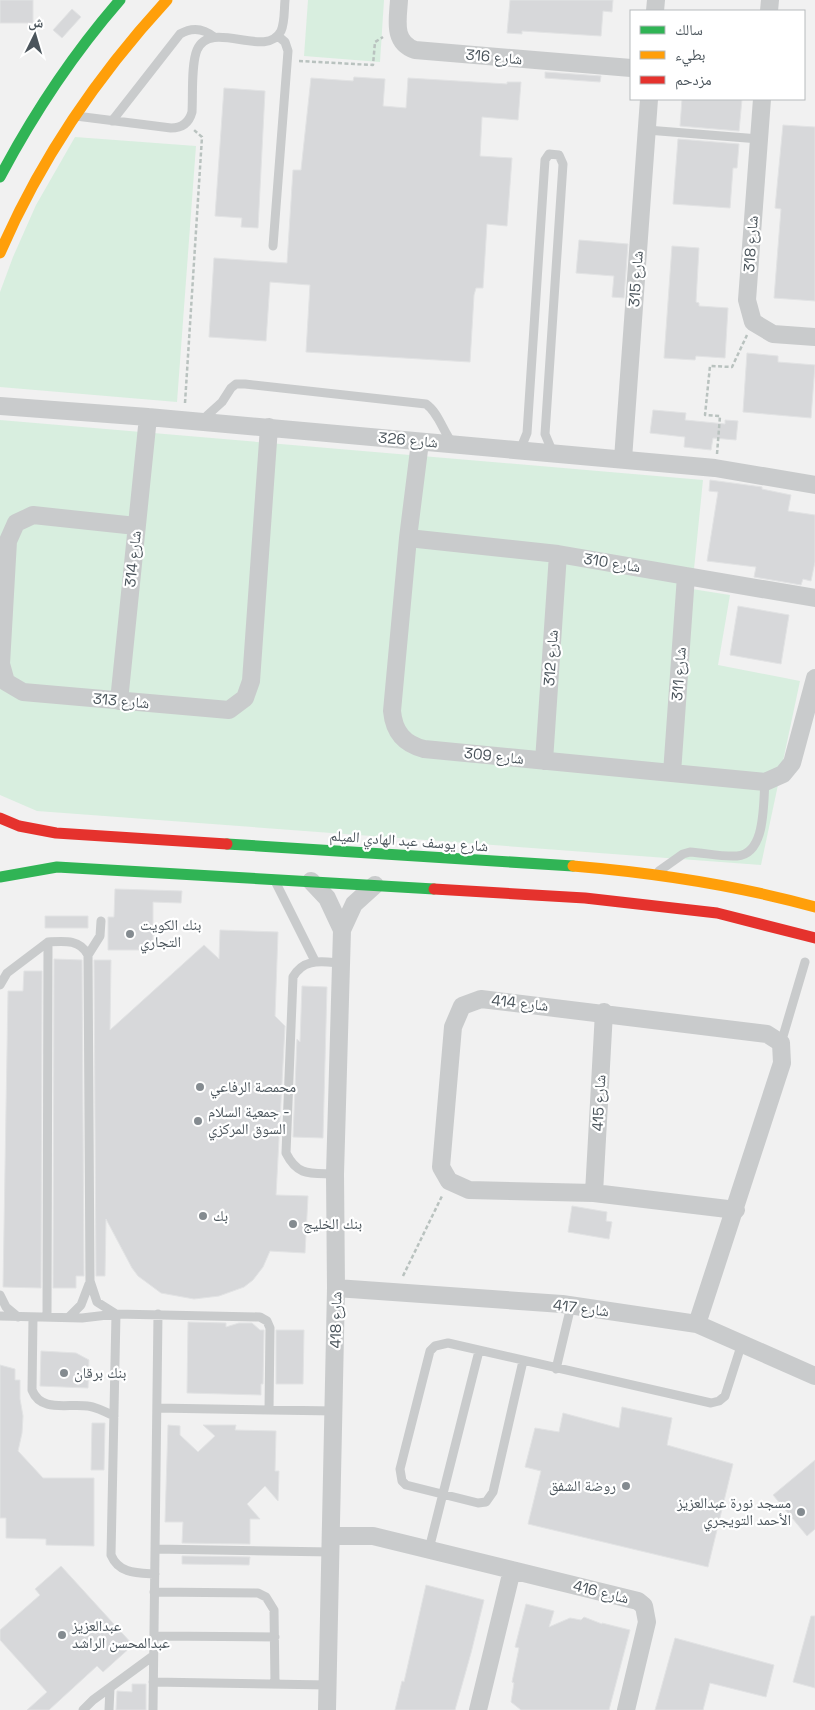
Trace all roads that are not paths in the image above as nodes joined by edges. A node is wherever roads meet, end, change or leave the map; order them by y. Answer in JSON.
{"nodes":[{"id":1,"x":120,"y":0,"type":"edge"},
{"id":2,"x":167,"y":0,"type":"edge"},
{"id":3,"x":285,"y":0,"type":"edge"},
{"id":4,"x":399,"y":0,"type":"edge"},
{"id":5,"x":278,"y":36,"type":"junction"},
{"id":6,"x":214,"y":37,"type":"junction"},
{"id":7,"x":630,"y":68,"type":"edge"},
{"id":8,"x":649,"y":100,"type":"edge"},
{"id":9,"x":762,"y":100,"type":"edge"},
{"id":10,"x":73,"y":116,"type":"junction"},
{"id":11,"x":112,"y":121,"type":"junction"},
{"id":12,"x":647,"y":130,"type":"junction"},
{"id":13,"x":759,"y":139,"type":"junction"},
{"id":14,"x":0,"y":177,"type":"edge"},
{"id":15,"x":273,"y":246,"type":"dead end"},
{"id":16,"x":0,"y":253,"type":"edge"},
{"id":17,"x":815,"y":337,"type":"edge"},
{"id":18,"x":0,"y":406,"type":"edge"},
{"id":19,"x":148,"y":417,"type":"junction"},
{"id":20,"x":192,"y":421,"type":"junction"},
{"id":21,"x":269,"y":427,"type":"junction"},
{"id":22,"x":420,"y":442,"type":"junction"},
{"id":23,"x":454,"y":444,"type":"junction"},
{"id":24,"x":520,"y":450,"type":"junction"},
{"id":25,"x":553,"y":453,"type":"junction"},
{"id":26,"x":623,"y":459,"type":"junction"},
{"id":27,"x":815,"y":485,"type":"edge"},
{"id":28,"x":136,"y":526,"type":"junction"},
{"id":29,"x":408,"y":538,"type":"junction"},
{"id":30,"x":558,"y":554,"type":"junction"},
{"id":31,"x":686,"y":576,"type":"junction"},
{"id":32,"x":815,"y":598,"type":"edge"},
{"id":33,"x":815,"y":678,"type":"edge"},
{"id":34,"x":119,"y":700,"type":"junction"},
{"id":35,"x":544,"y":761,"type":"junction"},
{"id":36,"x":672,"y":773,"type":"junction"},
{"id":37,"x":765,"y":782,"type":"junction"},
{"id":38,"x":0,"y":818,"type":"edge"},
{"id":39,"x":655,"y":874,"type":"junction"},
{"id":40,"x":0,"y":877,"type":"edge"},
{"id":41,"x":274,"y":879,"type":"junction"},
{"id":42,"x":699,"y":879,"type":"junction"},
{"id":43,"x":311,"y":881,"type":"junction"},
{"id":44,"x":375,"y":885,"type":"junction"},
{"id":45,"x":696,"y":902,"type":"junction"},
{"id":46,"x":815,"y":907,"type":"edge"},
{"id":47,"x":717,"y":913,"type":"junction"},
{"id":48,"x":815,"y":913,"type":"edge"},
{"id":49,"x":101,"y":921,"type":"dead end"},
{"id":50,"x":342,"y":930,"type":"junction"},
{"id":51,"x":815,"y":938,"type":"edge"},
{"id":52,"x":48,"y":942,"type":"junction"},
{"id":53,"x":88,"y":955,"type":"junction"},
{"id":54,"x":315,"y":961,"type":"junction"},
{"id":55,"x":805,"y":962,"type":"dead end"},
{"id":56,"x":342,"y":963,"type":"junction"},
{"id":57,"x":0,"y":985,"type":"edge"},
{"id":58,"x":604,"y":1012,"type":"junction"},
{"id":59,"x":781,"y":1044,"type":"junction"},
{"id":60,"x":335,"y":1174,"type":"junction"},
{"id":61,"x":594,"y":1193,"type":"junction"},
{"id":62,"x":736,"y":1210,"type":"junction"},
{"id":63,"x":90,"y":1281,"type":"junction"},
{"id":64,"x":336,"y":1288,"type":"junction"},
{"id":65,"x":0,"y":1295,"type":"edge"},
{"id":66,"x":572,"y":1306,"type":"junction"},
{"id":67,"x":116,"y":1314,"type":"junction"},
{"id":68,"x":158,"y":1314,"type":"junction"},
{"id":69,"x":0,"y":1316,"type":"edge"},
{"id":70,"x":18,"y":1317,"type":"junction"},
{"id":71,"x":33,"y":1317,"type":"junction"},
{"id":72,"x":47,"y":1317,"type":"junction"},
{"id":73,"x":69,"y":1317,"type":"junction"},
{"id":74,"x":697,"y":1324,"type":"junction"},
{"id":75,"x":742,"y":1343,"type":"junction"},
{"id":76,"x":479,"y":1352,"type":"junction"},
{"id":77,"x":523,"y":1361,"type":"junction"},
{"id":78,"x":556,"y":1369,"type":"junction"},
{"id":79,"x":815,"y":1376,"type":"edge"},
{"id":80,"x":157,"y":1408,"type":"junction"},
{"id":81,"x":268,"y":1410,"type":"junction"},
{"id":82,"x":335,"y":1411,"type":"junction"},
{"id":83,"x":114,"y":1416,"type":"junction"},
{"id":84,"x":442,"y":1495,"type":"junction"},
{"id":85,"x":332,"y":1544,"type":"junction"},
{"id":86,"x":155,"y":1549,"type":"junction"},
{"id":87,"x":429,"y":1550,"type":"junction"},
{"id":88,"x":512,"y":1570,"type":"junction"},
{"id":89,"x":154,"y":1574,"type":"junction"},
{"id":90,"x":154,"y":1592,"type":"junction"},
{"id":91,"x":154,"y":1636,"type":"junction"},
{"id":92,"x":274,"y":1637,"type":"junction"},
{"id":93,"x":153,"y":1656,"type":"junction"},
{"id":94,"x":153,"y":1682,"type":"junction"},
{"id":95,"x":275,"y":1684,"type":"junction"},
{"id":96,"x":328,"y":1685,"type":"junction"},
{"id":97,"x":110,"y":1688,"type":"junction"},
{"id":98,"x":83,"y":1710,"type":"edge"},
{"id":99,"x":109,"y":1710,"type":"edge"},
{"id":100,"x":153,"y":1710,"type":"edge"},
{"id":101,"x":327,"y":1710,"type":"edge"},
{"id":102,"x":478,"y":1710,"type":"edge"},
{"id":103,"x":626,"y":1710,"type":"edge"}],
"edges":[{"from":1,"to":14,"type":"street"},
{"from":2,"to":10,"type":"street"},
{"from":3,"to":5,"type":"lane"},
{"from":4,"to":7,"type":"street","name":"شارع 316"},
{"from":5,"to":6,"type":"lane"},
{"from":5,"to":15,"type":"lane"},
{"from":6,"to":11,"type":"lane"},
{"from":6,"to":11,"type":"lane"},
{"from":8,"to":12,"type":"street","name":"شارع 315"},
{"from":9,"to":13,"type":"street","name":"شارع 318"},
{"from":10,"to":11,"type":"lane"},
{"from":10,"to":16,"type":"street"},
{"from":12,"to":13,"type":"lane"},
{"from":12,"to":26,"type":"street","name":"شارع 315"},
{"from":13,"to":17,"type":"street","name":"شارع 318"},
{"from":18,"to":19,"type":"street","name":"شارع 326"},
{"from":19,"to":20,"type":"street","name":"شارع 326"},
{"from":19,"to":28,"type":"street","name":"شارع 314"},
{"from":20,"to":21,"type":"street","name":"شارع 326"},
{"from":20,"to":23,"type":"lane"},
{"from":21,"to":22,"type":"street","name":"شارع 326"},
{"from":21,"to":34,"type":"street","name":"شارع 313"},
{"from":22,"to":23,"type":"street","name":"شارع 326"},
{"from":22,"to":29,"type":"street","name":"شارع 309"},
{"from":23,"to":24,"type":"street","name":"شارع 326"},
{"from":24,"to":25,"type":"street","name":"شارع 326"},
{"from":24,"to":25,"type":"lane"},
{"from":25,"to":26,"type":"street","name":"شارع 326"},
{"from":26,"to":27,"type":"street","name":"شارع 326"},
{"from":28,"to":34,"type":"street","name":"شارع 314"},
{"from":28,"to":34,"type":"street","name":"شارع 313"},
{"from":29,"to":30,"type":"street","name":"شارع 310"},
{"from":29,"to":35,"type":"street","name":"شارع 309"},
{"from":30,"to":31,"type":"street","name":"شارع 310"},
{"from":30,"to":35,"type":"street","name":"شارع 312"},
{"from":31,"to":32,"type":"street","name":"شارع 310"},
{"from":31,"to":36,"type":"street","name":"شارع 311"},
{"from":33,"to":37,"type":"street"},
{"from":35,"to":36,"type":"street","name":"شارع 309"},
{"from":36,"to":37,"type":"street","name":"شارع 309"},
{"from":37,"to":39,"type":"lane"},
{"from":38,"to":39,"type":"street","name":"شارع يوسف عبد الهادي الميلم"},
{"from":39,"to":42,"type":"street","name":"شارع يوسف عبد الهادي الميلم"},
{"from":40,"to":41,"type":"street"},
{"from":41,"to":43,"type":"street"},
{"from":41,"to":54,"type":"lane"},
{"from":42,"to":45,"type":"street"},
{"from":42,"to":46,"type":"street","name":"شارع يوسف عبد الهادي الميلم"},
{"from":43,"to":44,"type":"street"},
{"from":43,"to":50,"type":"street","name":"شارع 418"},
{"from":44,"to":45,"type":"street"},
{"from":44,"to":50,"type":"street","name":"شارع 418"},
{"from":45,"to":47,"type":"street"},
{"from":47,"to":48,"type":"street"},
{"from":47,"to":51,"type":"street"},
{"from":49,"to":53,"type":"lane"},
{"from":50,"to":56,"type":"street","name":"شارع 418"},
{"from":52,"to":53,"type":"lane"},
{"from":52,"to":57,"type":"lane"},
{"from":52,"to":72,"type":"lane"},
{"from":53,"to":63,"type":"lane"},
{"from":54,"to":56,"type":"lane"},
{"from":54,"to":60,"type":"lane"},
{"from":55,"to":59,"type":"lane"},
{"from":56,"to":60,"type":"street","name":"شارع 418"},
{"from":58,"to":59,"type":"street","name":"شارع 414"},
{"from":58,"to":61,"type":"street","name":"شارع 415"},
{"from":58,"to":61,"type":"street","name":"شارع 414"},
{"from":59,"to":62,"type":"street"},
{"from":60,"to":64,"type":"street","name":"شارع 418"},
{"from":61,"to":62,"type":"street"},
{"from":62,"to":74,"type":"street"},
{"from":63,"to":67,"type":"lane"},
{"from":63,"to":73,"type":"lane"},
{"from":64,"to":66,"type":"street","name":"شارع 417"},
{"from":64,"to":82,"type":"street","name":"شارع 418"},
{"from":65,"to":70,"type":"lane"},
{"from":66,"to":74,"type":"street","name":"شارع 417"},
{"from":66,"to":78,"type":"lane"},
{"from":67,"to":68,"type":"lane"},
{"from":67,"to":73,"type":"lane"},
{"from":67,"to":83,"type":"lane"},
{"from":68,"to":80,"type":"lane"},
{"from":68,"to":81,"type":"lane"},
{"from":69,"to":70,"type":"lane"},
{"from":70,"to":71,"type":"lane"},
{"from":71,"to":72,"type":"lane"},
{"from":71,"to":83,"type":"lane"},
{"from":72,"to":73,"type":"lane"},
{"from":74,"to":75,"type":"street","name":"شارع 417"},
{"from":75,"to":78,"type":"lane"},
{"from":75,"to":79,"type":"street","name":"شارع 417"},
{"from":76,"to":77,"type":"lane"},
{"from":76,"to":84,"type":"lane"},
{"from":76,"to":84,"type":"lane"},
{"from":77,"to":78,"type":"lane"},
{"from":77,"to":84,"type":"lane"},
{"from":80,"to":81,"type":"lane"},
{"from":80,"to":86,"type":"lane"},
{"from":81,"to":82,"type":"lane"},
{"from":82,"to":85,"type":"street","name":"شارع 418"},
{"from":83,"to":89,"type":"lane"},
{"from":84,"to":87,"type":"lane"},
{"from":85,"to":86,"type":"lane"},
{"from":85,"to":87,"type":"street","name":"شارع 416"},
{"from":85,"to":96,"type":"street","name":"شارع 418"},
{"from":86,"to":89,"type":"lane"},
{"from":87,"to":88,"type":"street","name":"شارع 416"},
{"from":88,"to":102,"type":"street"},
{"from":88,"to":103,"type":"street","name":"شارع 416"},
{"from":89,"to":90,"type":"lane"},
{"from":90,"to":91,"type":"lane"},
{"from":90,"to":92,"type":"lane"},
{"from":91,"to":92,"type":"lane"},
{"from":91,"to":93,"type":"lane"},
{"from":92,"to":95,"type":"lane"},
{"from":93,"to":94,"type":"lane"},
{"from":93,"to":97,"type":"lane"},
{"from":94,"to":95,"type":"lane"},
{"from":94,"to":100,"type":"lane"},
{"from":95,"to":96,"type":"lane"},
{"from":96,"to":101,"type":"street","name":"شارع 418"},
{"from":97,"to":98,"type":"lane"},
{"from":97,"to":99,"type":"lane"}]}
